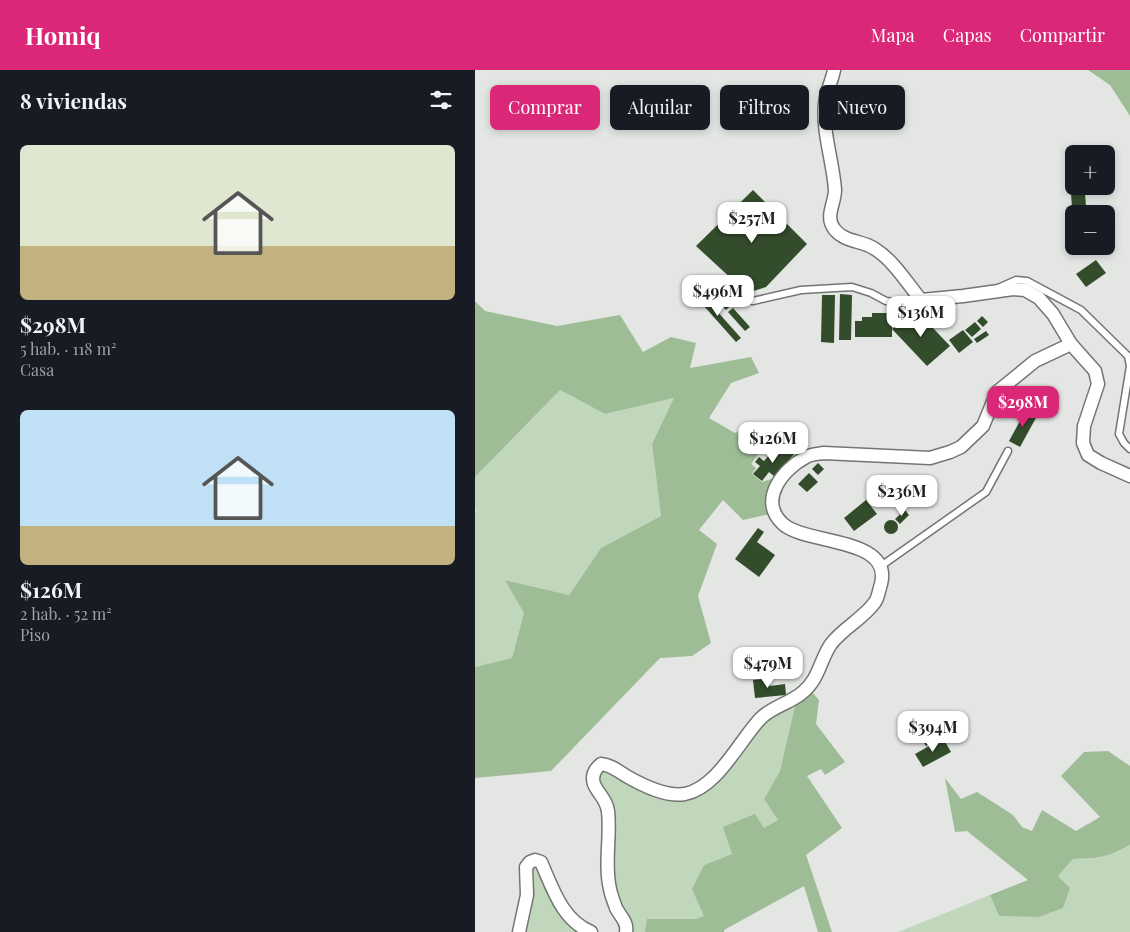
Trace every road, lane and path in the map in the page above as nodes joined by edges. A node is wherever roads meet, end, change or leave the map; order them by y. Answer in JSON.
{"nodes":[{"id":1,"x":834,"y":70,"type":"edge"},
{"id":2,"x":727,"y":283,"type":"dead end"},
{"id":3,"x":993,"y":291,"type":"junction"},
{"id":4,"x":921,"y":300,"type":"junction"},
{"id":5,"x":1071,"y":344,"type":"junction"},
{"id":6,"x":1130,"y":449,"type":"edge"},
{"id":7,"x":1008,"y":451,"type":"dead end"},
{"id":8,"x":1130,"y":476,"type":"edge"},
{"id":9,"x":881,"y":566,"type":"junction"},
{"id":10,"x":519,"y":932,"type":"edge"},
{"id":11,"x":591,"y":932,"type":"edge"},
{"id":12,"x":626,"y":932,"type":"edge"}],
"edges":[{"from":1,"to":4,"type":"street"},
{"from":2,"to":4,"type":"lane"},
{"from":3,"to":4,"type":"street"},
{"from":3,"to":5,"type":"street"},
{"from":3,"to":6,"type":"lane"},
{"from":5,"to":8,"type":"street"},
{"from":5,"to":9,"type":"street"},
{"from":7,"to":9,"type":"lane"},
{"from":9,"to":12,"type":"street"},
{"from":10,"to":11,"type":"street"}]}
